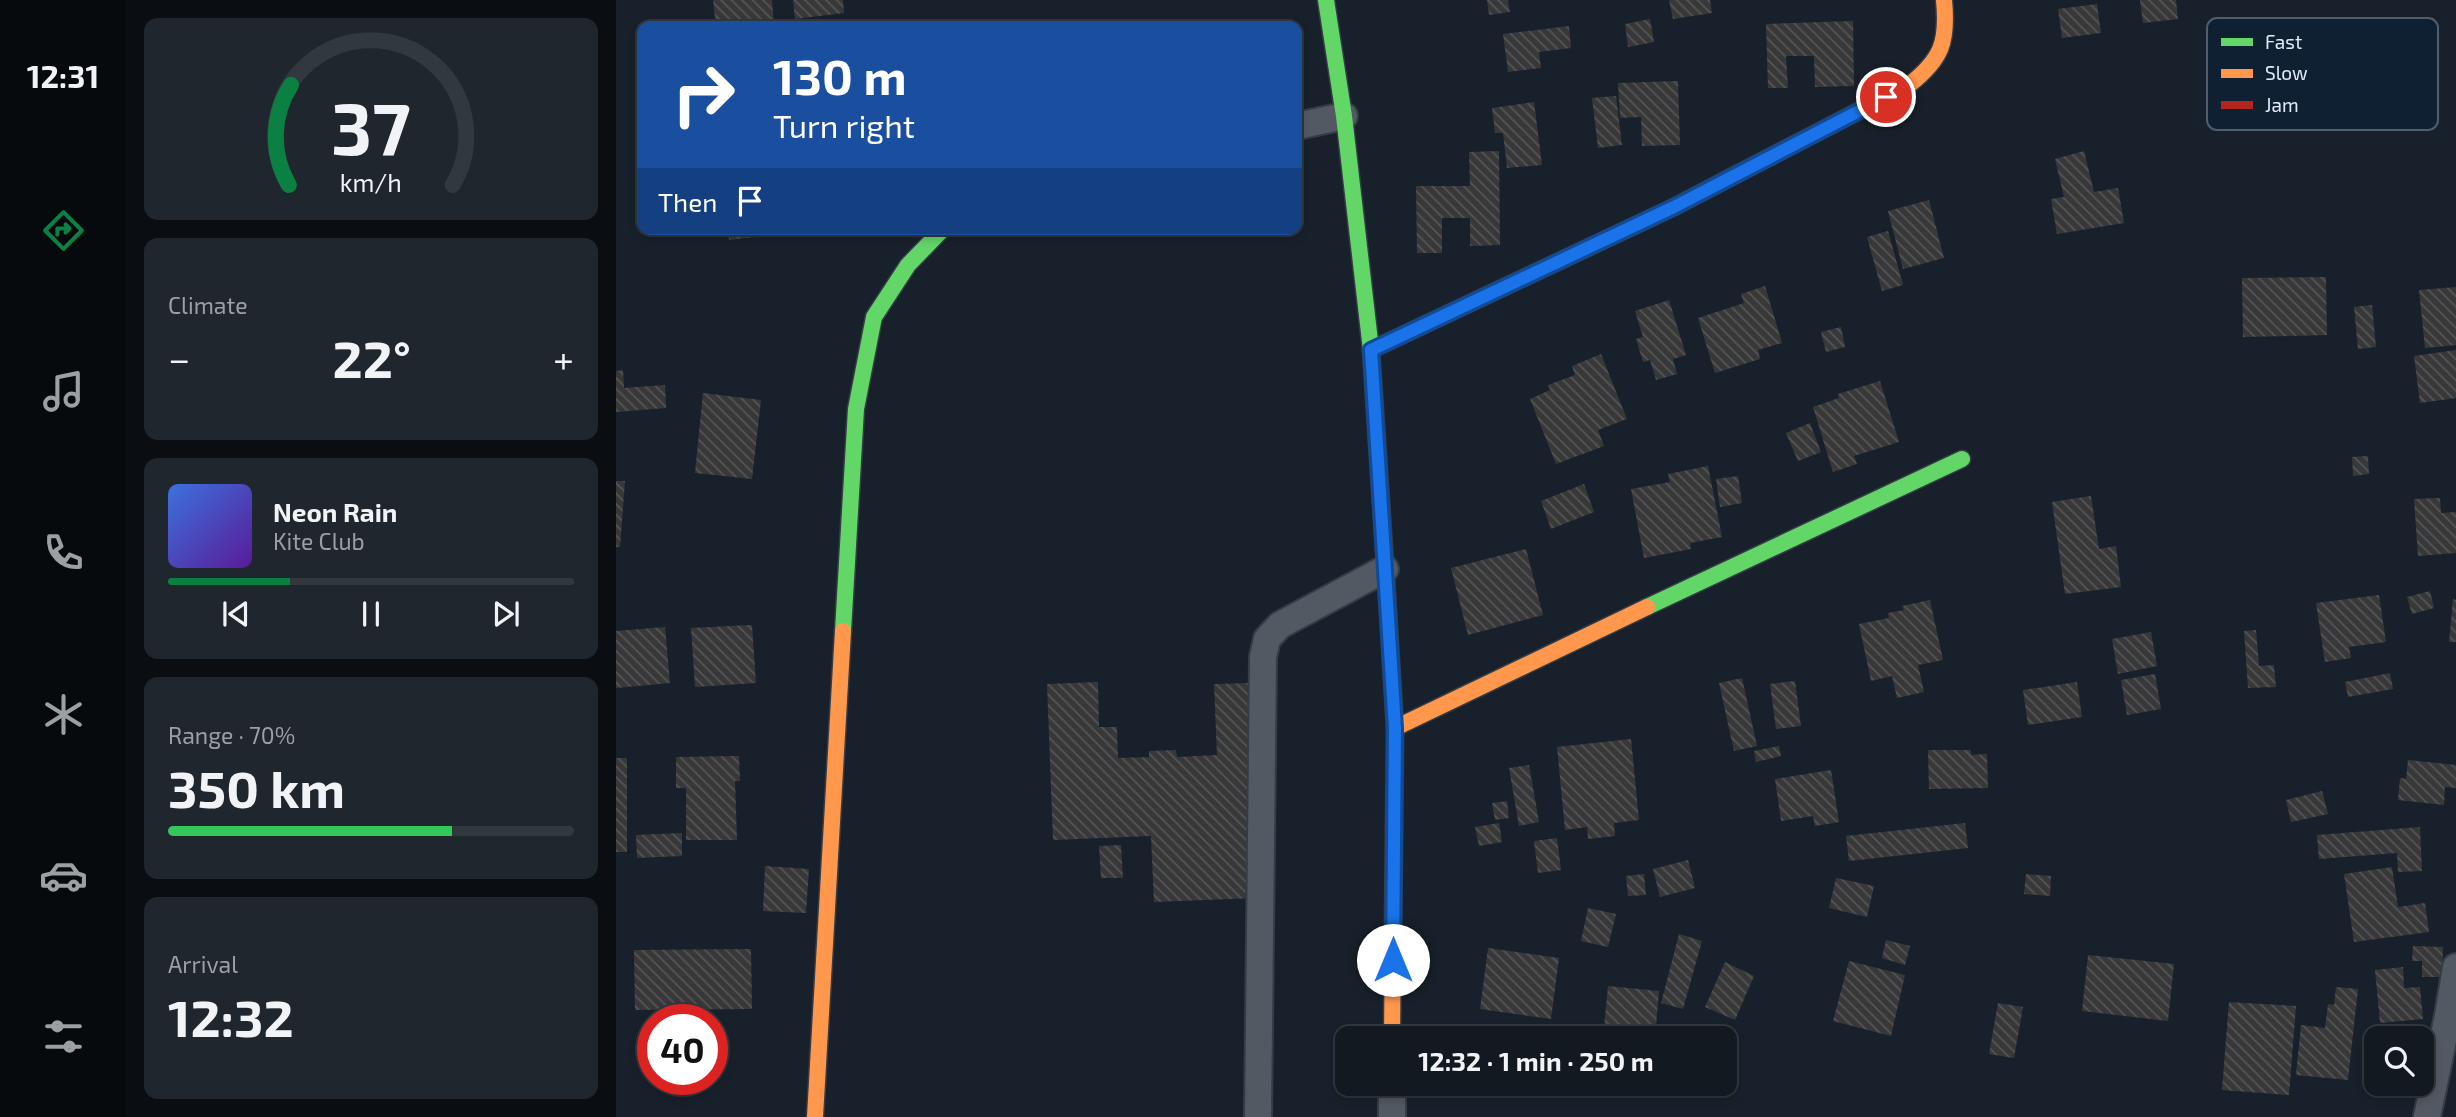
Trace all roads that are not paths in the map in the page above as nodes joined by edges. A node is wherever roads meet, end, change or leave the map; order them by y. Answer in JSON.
{"nodes":[{"id":1,"x":1326,"y":0,"type":"edge"},
{"id":2,"x":1944,"y":0,"type":"edge"},
{"id":3,"x":1344,"y":117,"type":"junction"},
{"id":4,"x":1302,"y":125,"type":"edge"},
{"id":5,"x":937,"y":235,"type":"edge"},
{"id":6,"x":1371,"y":350,"type":"junction"},
{"id":7,"x":1962,"y":459,"type":"dead end"},
{"id":8,"x":1385,"y":569,"type":"junction"},
{"id":9,"x":1395,"y":728,"type":"junction"},
{"id":10,"x":2456,"y":967,"type":"edge"},
{"id":11,"x":1392,"y":1026,"type":"edge"},
{"id":12,"x":1392,"y":1096,"type":"edge"},
{"id":13,"x":815,"y":1117,"type":"edge"},
{"id":14,"x":1258,"y":1117,"type":"edge"},
{"id":15,"x":1392,"y":1117,"type":"edge"},
{"id":16,"x":2427,"y":1117,"type":"edge"}],
"edges":[{"from":1,"to":3,"type":"street"},
{"from":2,"to":6,"type":"street"},
{"from":3,"to":4,"type":"street"},
{"from":3,"to":6,"type":"street"},
{"from":5,"to":13,"type":"street"},
{"from":6,"to":8,"type":"street"},
{"from":7,"to":9,"type":"street"},
{"from":8,"to":9,"type":"street"},
{"from":8,"to":14,"type":"street"},
{"from":9,"to":11,"type":"street"},
{"from":10,"to":16,"type":"street"},
{"from":12,"to":15,"type":"street"}]}
